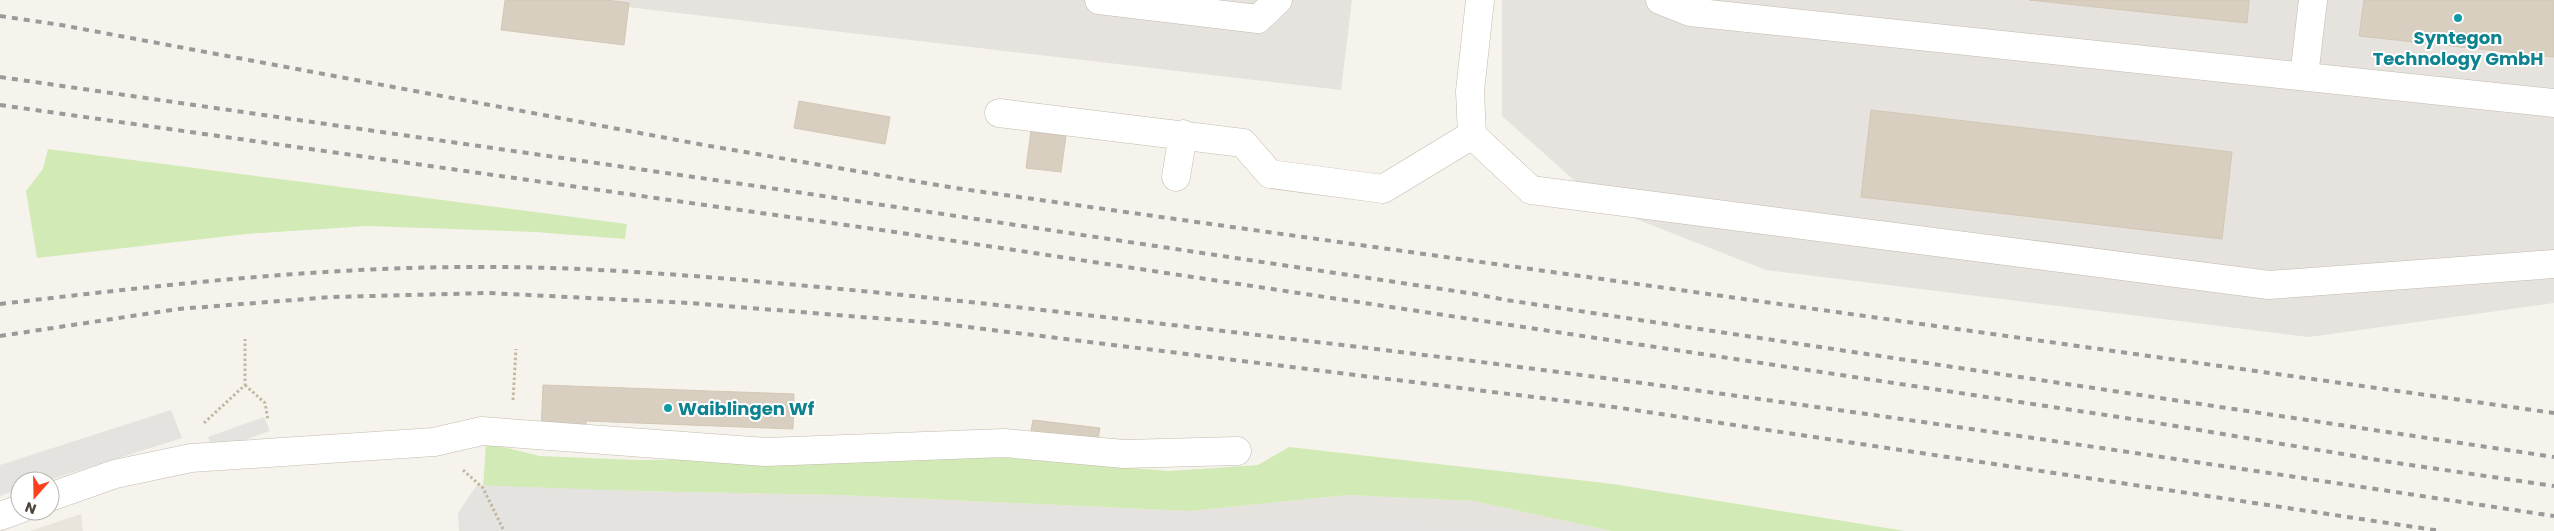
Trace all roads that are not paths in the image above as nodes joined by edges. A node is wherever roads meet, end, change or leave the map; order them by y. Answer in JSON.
{"nodes":[{"id":1,"x":1099,"y":0,"type":"edge"},
{"id":2,"x":1278,"y":0,"type":"edge"},
{"id":3,"x":1480,"y":0,"type":"edge"},
{"id":4,"x":1660,"y":0,"type":"edge"},
{"id":5,"x":2313,"y":0,"type":"edge"},
{"id":6,"x":2304,"y":76,"type":"junction"},
{"id":7,"x":2554,"y":103,"type":"edge"},
{"id":8,"x":999,"y":113,"type":"dead end"},
{"id":9,"x":1183,"y":134,"type":"junction"},
{"id":10,"x":1472,"y":134,"type":"junction"},
{"id":11,"x":1176,"y":177,"type":"dead end"},
{"id":12,"x":2554,"y":264,"type":"edge"},
{"id":13,"x":1237,"y":451,"type":"dead end"},
{"id":14,"x":60,"y":493,"type":"edge"}],
"edges":[{"from":1,"to":2,"type":"street"},
{"from":3,"to":10,"type":"street"},
{"from":4,"to":6,"type":"street"},
{"from":5,"to":6,"type":"street"},
{"from":6,"to":7,"type":"street"},
{"from":8,"to":9,"type":"street"},
{"from":9,"to":10,"type":"street"},
{"from":9,"to":11,"type":"street"},
{"from":10,"to":12,"type":"street"},
{"from":13,"to":14,"type":"street"}]}
